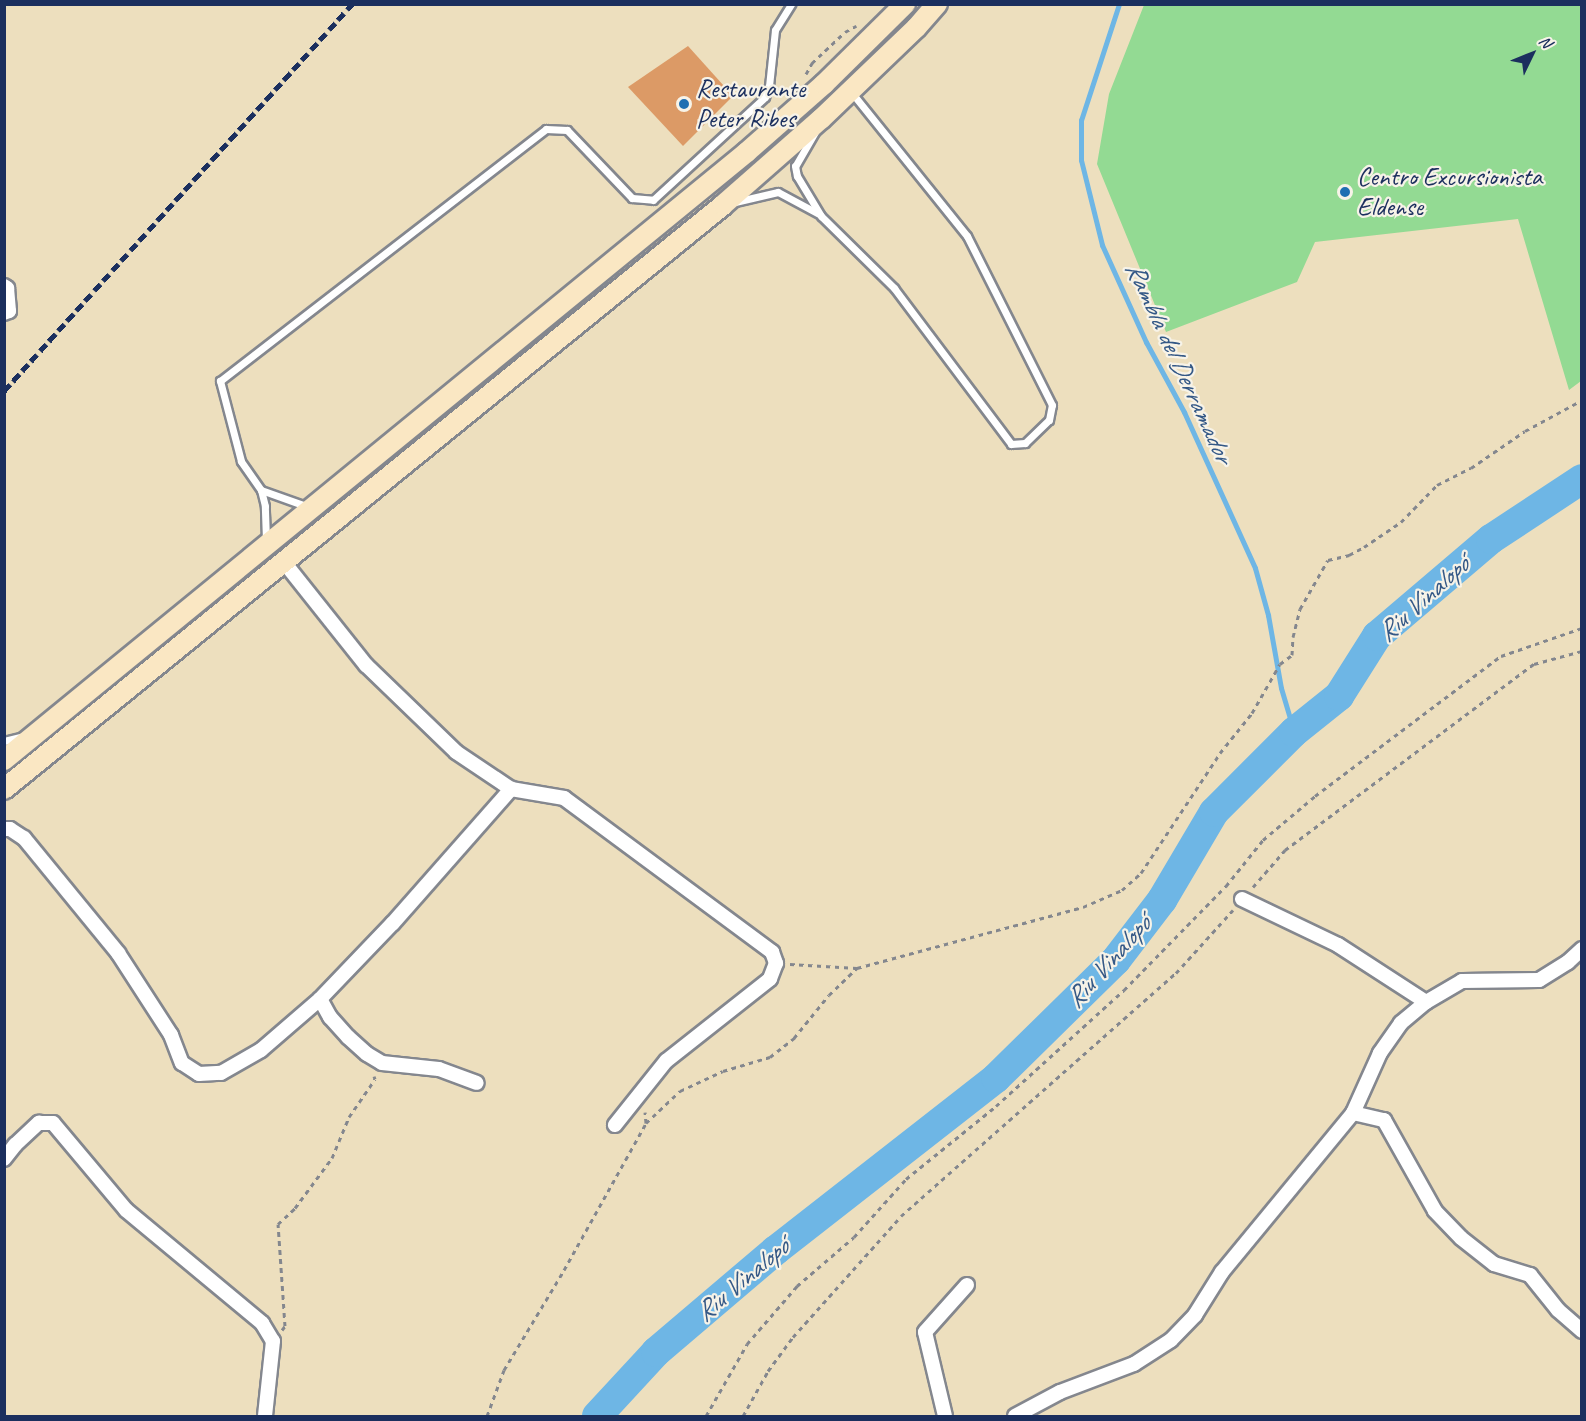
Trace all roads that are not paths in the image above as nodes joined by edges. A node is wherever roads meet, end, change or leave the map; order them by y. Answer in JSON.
{"nodes":[{"id":1,"x":791,"y":4,"type":"edge"},
{"id":2,"x":904,"y":4,"type":"edge"},
{"id":3,"x":937,"y":4,"type":"edge"},
{"id":4,"x":850,"y":91,"type":"junction"},
{"id":5,"x":821,"y":119,"type":"junction"},
{"id":6,"x":723,"y":205,"type":"junction"},
{"id":7,"x":821,"y":216,"type":"junction"},
{"id":8,"x":4,"y":286,"type":"edge"},
{"id":9,"x":4,"y":313,"type":"edge"},
{"id":10,"x":261,"y":490,"type":"junction"},
{"id":11,"x":316,"y":506,"type":"junction"},
{"id":12,"x":264,"y":548,"type":"junction"},
{"id":13,"x":284,"y":562,"type":"junction"},
{"id":14,"x":38,"y":733,"type":"junction"},
{"id":15,"x":4,"y":741,"type":"edge"},
{"id":16,"x":4,"y":760,"type":"edge"},
{"id":17,"x":4,"y":789,"type":"edge"},
{"id":18,"x":511,"y":789,"type":"junction"},
{"id":19,"x":4,"y":829,"type":"edge"},
{"id":20,"x":1242,"y":899,"type":"road end"},
{"id":21,"x":1581,"y":949,"type":"edge"},
{"id":22,"x":320,"y":999,"type":"junction"},
{"id":23,"x":1426,"y":1002,"type":"junction"},
{"id":24,"x":477,"y":1083,"type":"dead end"},
{"id":25,"x":1353,"y":1113,"type":"junction"},
{"id":26,"x":615,"y":1125,"type":"dead end"},
{"id":27,"x":4,"y":1160,"type":"edge"},
{"id":28,"x":967,"y":1286,"type":"dead end"},
{"id":29,"x":1581,"y":1331,"type":"edge"},
{"id":30,"x":265,"y":1416,"type":"edge"},
{"id":31,"x":945,"y":1416,"type":"edge"},
{"id":32,"x":1015,"y":1416,"type":"edge"}],
"edges":[{"from":1,"to":10,"type":"lane"},
{"from":2,"to":11,"type":"street"},
{"from":3,"to":4,"type":"street"},
{"from":4,"to":5,"type":"street"},
{"from":4,"to":7,"type":"lane"},
{"from":5,"to":6,"type":"street"},
{"from":5,"to":7,"type":"lane"},
{"from":6,"to":7,"type":"lane"},
{"from":6,"to":13,"type":"street"},
{"from":8,"to":9,"type":"street"},
{"from":10,"to":11,"type":"lane"},
{"from":10,"to":12,"type":"lane"},
{"from":11,"to":12,"type":"street"},
{"from":12,"to":14,"type":"street"},
{"from":13,"to":17,"type":"street"},
{"from":13,"to":18,"type":"street"},
{"from":14,"to":15,"type":"lane"},
{"from":14,"to":16,"type":"street"},
{"from":18,"to":22,"type":"street"},
{"from":18,"to":26,"type":"street"},
{"from":19,"to":22,"type":"street"},
{"from":20,"to":23,"type":"street"},
{"from":21,"to":23,"type":"street"},
{"from":22,"to":24,"type":"street"},
{"from":23,"to":25,"type":"street"},
{"from":25,"to":29,"type":"street"},
{"from":25,"to":32,"type":"street"},
{"from":27,"to":30,"type":"street"},
{"from":28,"to":31,"type":"street"}]}
